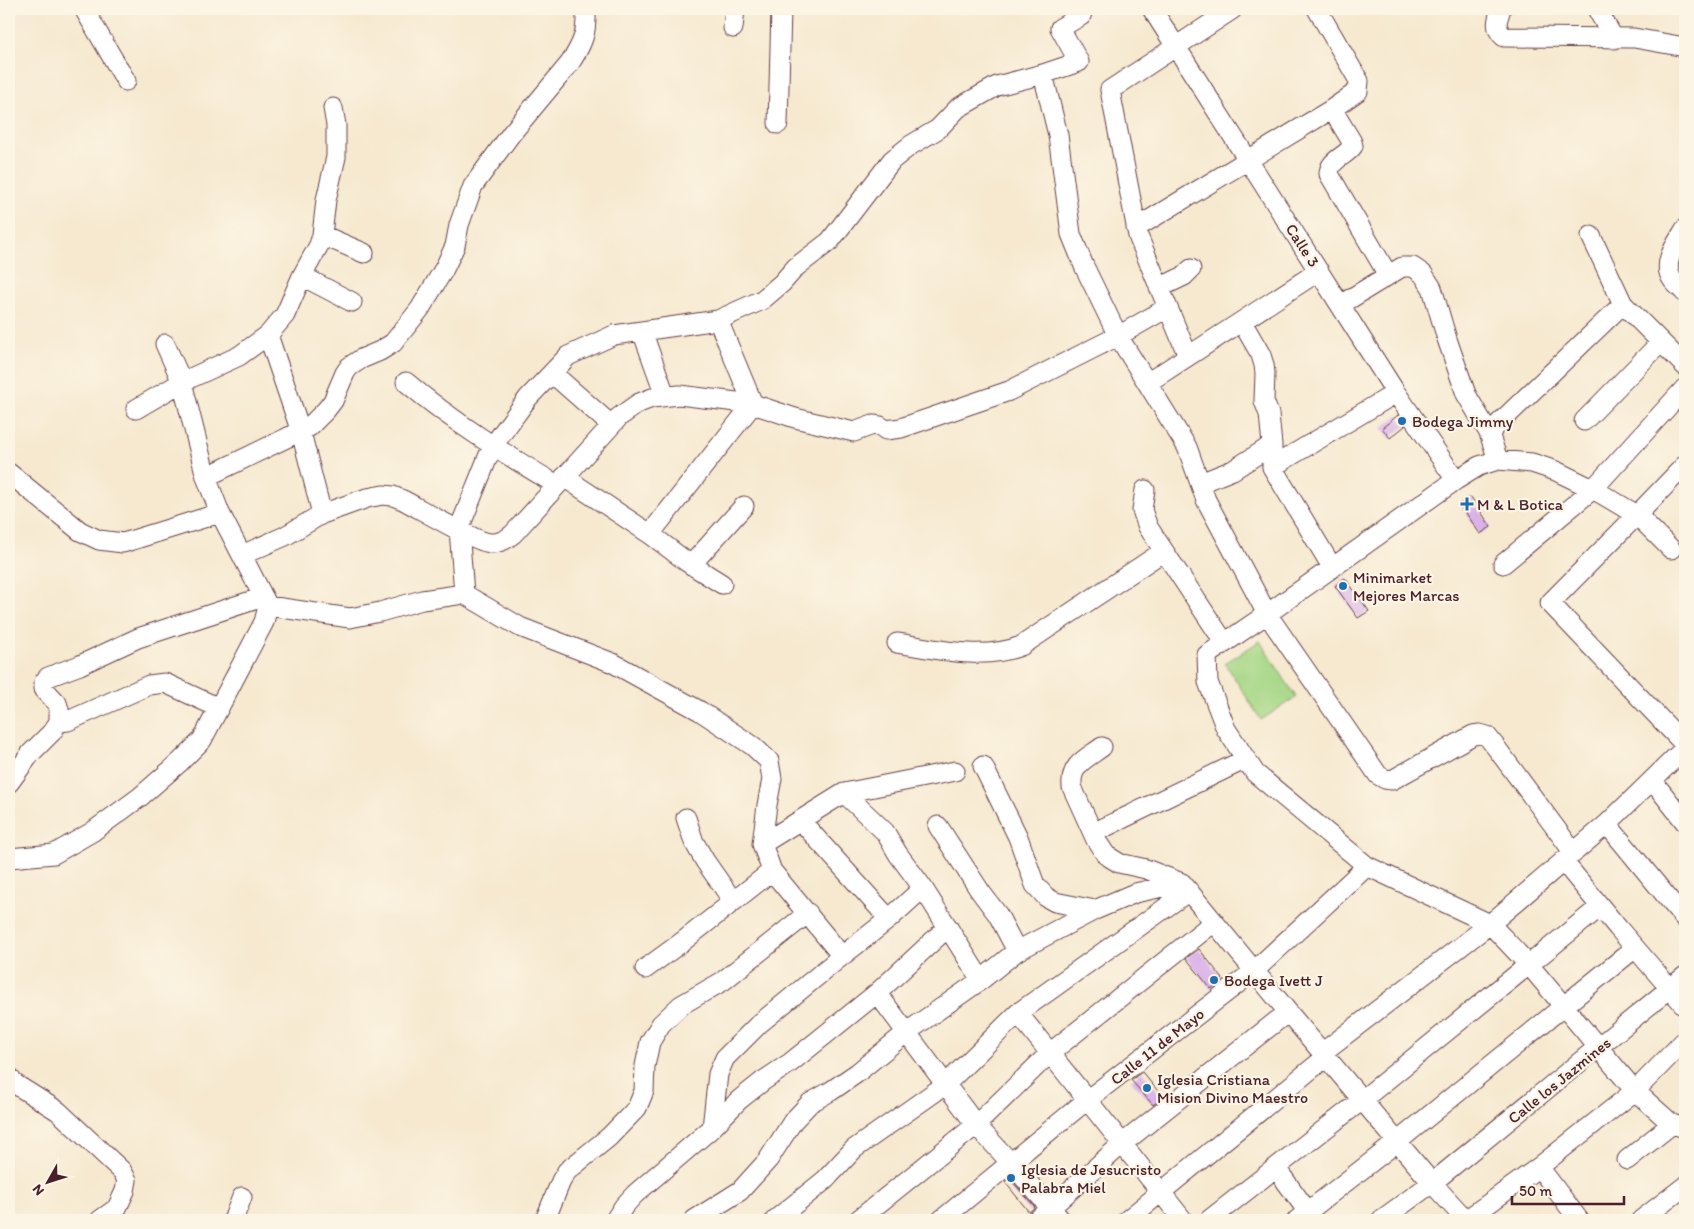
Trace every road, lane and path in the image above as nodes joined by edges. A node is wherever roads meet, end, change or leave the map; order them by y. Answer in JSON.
{"nodes":[{"id":1,"x":84,"y":9,"type":"edge"},
{"id":2,"x":586,"y":9,"type":"edge"},
{"id":3,"x":734,"y":9,"type":"edge"},
{"id":4,"x":781,"y":9,"type":"edge"},
{"id":5,"x":1083,"y":9,"type":"edge"},
{"id":6,"x":1152,"y":9,"type":"edge"},
{"id":7,"x":1233,"y":9,"type":"edge"},
{"id":8,"x":1317,"y":9,"type":"edge"},
{"id":9,"x":1501,"y":9,"type":"edge"},
{"id":10,"x":1597,"y":9,"type":"edge"},
{"id":11,"x":733,"y":28,"type":"dead end"},
{"id":12,"x":1614,"y":38,"type":"junction"},
{"id":13,"x":1176,"y":46,"type":"junction"},
{"id":14,"x":1685,"y":47,"type":"edge"},
{"id":15,"x":1043,"y":74,"type":"junction"},
{"id":16,"x":126,"y":81,"type":"dead end"},
{"id":17,"x":333,"y":108,"type":"dead end"},
{"id":18,"x":1332,"y":109,"type":"junction"},
{"id":19,"x":778,"y":124,"type":"dead end"},
{"id":20,"x":1248,"y":160,"type":"junction"},
{"id":21,"x":1136,"y":228,"type":"junction"},
{"id":22,"x":1685,"y":229,"type":"edge"},
{"id":23,"x":322,"y":235,"type":"junction"},
{"id":24,"x":1591,"y":236,"type":"dead end"},
{"id":25,"x":364,"y":253,"type":"dead end"},
{"id":26,"x":1191,"y":269,"type":"dead end"},
{"id":27,"x":1319,"y":271,"type":"junction"},
{"id":28,"x":1388,"y":275,"type":"junction"},
{"id":29,"x":302,"y":276,"type":"junction"},
{"id":30,"x":1681,"y":285,"type":"edge"},
{"id":31,"x":1159,"y":288,"type":"junction"},
{"id":32,"x":352,"y":302,"type":"dead end"},
{"id":33,"x":1623,"y":304,"type":"junction"},
{"id":34,"x":1340,"y":305,"type":"junction"},
{"id":35,"x":1167,"y":308,"type":"junction"},
{"id":36,"x":718,"y":320,"type":"junction"},
{"id":37,"x":1242,"y":322,"type":"junction"},
{"id":38,"x":642,"y":331,"type":"junction"},
{"id":39,"x":268,"y":335,"type":"junction"},
{"id":40,"x":1118,"y":336,"type":"junction"},
{"id":41,"x":1662,"y":342,"type":"junction"},
{"id":42,"x":165,"y":344,"type":"dead end"},
{"id":43,"x":1188,"y":356,"type":"junction"},
{"id":44,"x":1684,"y":362,"type":"edge"},
{"id":45,"x":552,"y":373,"type":"junction"},
{"id":46,"x":182,"y":382,"type":"junction"},
{"id":47,"x":406,"y":382,"type":"dead end"},
{"id":48,"x":1147,"y":383,"type":"junction"},
{"id":49,"x":1685,"y":388,"type":"edge"},
{"id":50,"x":1396,"y":393,"type":"junction"},
{"id":51,"x":665,"y":395,"type":"junction"},
{"id":52,"x":753,"y":404,"type":"junction"},
{"id":53,"x":136,"y":409,"type":"dead end"},
{"id":54,"x":1584,"y":421,"type":"dead end"},
{"id":55,"x":610,"y":426,"type":"junction"},
{"id":56,"x":301,"y":432,"type":"junction"},
{"id":57,"x":1489,"y":433,"type":"junction"},
{"id":58,"x":1272,"y":445,"type":"junction"},
{"id":59,"x":492,"y":447,"type":"junction"},
{"id":60,"x":1498,"y":460,"type":"junction"},
{"id":61,"x":1685,"y":465,"type":"edge"},
{"id":62,"x":1272,"y":466,"type":"junction"},
{"id":63,"x":9,"y":473,"type":"edge"},
{"id":64,"x":206,"y":477,"type":"junction"},
{"id":65,"x":1456,"y":480,"type":"junction"},
{"id":66,"x":561,"y":481,"type":"junction"},
{"id":67,"x":1200,"y":483,"type":"junction"},
{"id":68,"x":1593,"y":489,"type":"junction"},
{"id":69,"x":1145,"y":490,"type":"dead end"},
{"id":70,"x":744,"y":506,"type":"dead end"},
{"id":71,"x":220,"y":513,"type":"junction"},
{"id":72,"x":322,"y":514,"type":"junction"},
{"id":73,"x":1638,"y":515,"type":"junction"},
{"id":74,"x":459,"y":530,"type":"junction"},
{"id":75,"x":650,"y":534,"type":"junction"},
{"id":76,"x":1671,"y":549,"type":"dead end"},
{"id":77,"x":1164,"y":551,"type":"junction"},
{"id":78,"x":242,"y":555,"type":"junction"},
{"id":79,"x":1503,"y":564,"type":"dead end"},
{"id":80,"x":691,"y":565,"type":"junction"},
{"id":81,"x":1332,"y":567,"type":"junction"},
{"id":82,"x":722,"y":584,"type":"dead end"},
{"id":83,"x":464,"y":594,"type":"junction"},
{"id":84,"x":266,"y":602,"type":"junction"},
{"id":85,"x":1267,"y":614,"type":"junction"},
{"id":86,"x":1224,"y":642,"type":"junction"},
{"id":87,"x":896,"y":643,"type":"dead end"},
{"id":88,"x":219,"y":708,"type":"junction"},
{"id":89,"x":58,"y":722,"type":"junction"},
{"id":90,"x":1685,"y":746,"type":"edge"},
{"id":91,"x":1102,"y":747,"type":"dead end"},
{"id":92,"x":1246,"y":759,"type":"junction"},
{"id":93,"x":983,"y":766,"type":"dead end"},
{"id":94,"x":955,"y":771,"type":"dead end"},
{"id":95,"x":1652,"y":780,"type":"junction"},
{"id":96,"x":9,"y":783,"type":"edge"},
{"id":97,"x":844,"y":793,"type":"junction"},
{"id":98,"x":686,"y":818,"type":"dead end"},
{"id":99,"x":801,"y":821,"type":"junction"},
{"id":100,"x":1685,"y":822,"type":"edge"},
{"id":101,"x":1607,"y":824,"type":"junction"},
{"id":102,"x":938,"y":826,"type":"dead end"},
{"id":103,"x":1093,"y":833,"type":"junction"},
{"id":104,"x":762,"y":844,"type":"junction"},
{"id":105,"x":1569,"y":857,"type":"junction"},
{"id":106,"x":9,"y":858,"type":"edge"},
{"id":107,"x":1367,"y":866,"type":"junction"},
{"id":108,"x":772,"y":871,"type":"junction"},
{"id":109,"x":1186,"y":887,"type":"junction"},
{"id":110,"x":923,"y":888,"type":"junction"},
{"id":111,"x":733,"y":900,"type":"junction"},
{"id":112,"x":1600,"y":907,"type":"junction"},
{"id":113,"x":1095,"y":910,"type":"junction"},
{"id":114,"x":808,"y":913,"type":"junction"},
{"id":115,"x":889,"y":918,"type":"junction"},
{"id":116,"x":1685,"y":919,"type":"edge"},
{"id":117,"x":1214,"y":922,"type":"junction"},
{"id":118,"x":1490,"y":924,"type":"junction"},
{"id":119,"x":948,"y":927,"type":"junction"},
{"id":120,"x":1635,"y":948,"type":"junction"},
{"id":121,"x":1017,"y":951,"type":"junction"},
{"id":122,"x":842,"y":956,"type":"junction"},
{"id":123,"x":1529,"y":965,"type":"junction"},
{"id":124,"x":645,"y":969,"type":"dead end"},
{"id":125,"x":1254,"y":971,"type":"junction"},
{"id":126,"x":1685,"y":976,"type":"edge"},
{"id":127,"x":981,"y":980,"type":"junction"},
{"id":128,"x":1670,"y":988,"type":"junction"},
{"id":129,"x":877,"y":993,"type":"junction"},
{"id":130,"x":1563,"y":1005,"type":"junction"},
{"id":131,"x":1685,"y":1006,"type":"edge"},
{"id":132,"x":1288,"y":1012,"type":"junction"},
{"id":133,"x":1018,"y":1013,"type":"junction"},
{"id":134,"x":907,"y":1032,"type":"junction"},
{"id":135,"x":1685,"y":1040,"type":"edge"},
{"id":136,"x":1598,"y":1048,"type":"junction"},
{"id":137,"x":1050,"y":1053,"type":"junction"},
{"id":138,"x":1325,"y":1055,"type":"junction"},
{"id":139,"x":9,"y":1077,"type":"edge"},
{"id":140,"x":945,"y":1085,"type":"junction"},
{"id":141,"x":1635,"y":1091,"type":"junction"},
{"id":142,"x":1087,"y":1100,"type":"junction"},
{"id":143,"x":1362,"y":1100,"type":"junction"},
{"id":144,"x":976,"y":1125,"type":"junction"},
{"id":145,"x":1678,"y":1126,"type":"edge"},
{"id":146,"x":712,"y":1128,"type":"junction"},
{"id":147,"x":1397,"y":1142,"type":"junction"},
{"id":148,"x":1122,"y":1144,"type":"junction"},
{"id":149,"x":1627,"y":1160,"type":"dead end"},
{"id":150,"x":1011,"y":1163,"type":"junction"},
{"id":151,"x":1539,"y":1167,"type":"junction"},
{"id":152,"x":1276,"y":1168,"type":"junction"},
{"id":153,"x":1432,"y":1183,"type":"junction"},
{"id":154,"x":1685,"y":1186,"type":"edge"},
{"id":155,"x":1161,"y":1193,"type":"junction"},
{"id":156,"x":242,"y":1198,"type":"dead end"},
{"id":157,"x":115,"y":1214,"type":"edge"},
{"id":158,"x":1050,"y":1216,"type":"edge"},
{"id":159,"x":1302,"y":1216,"type":"edge"},
{"id":160,"x":100,"y":1220,"type":"edge"},
{"id":161,"x":233,"y":1220,"type":"edge"},
{"id":162,"x":545,"y":1220,"type":"edge"},
{"id":163,"x":616,"y":1220,"type":"edge"},
{"id":164,"x":694,"y":1220,"type":"edge"},
{"id":165,"x":775,"y":1220,"type":"edge"},
{"id":166,"x":858,"y":1220,"type":"edge"},
{"id":167,"x":941,"y":1220,"type":"edge"},
{"id":168,"x":1127,"y":1220,"type":"edge"},
{"id":169,"x":1183,"y":1220,"type":"edge"},
{"id":170,"x":1209,"y":1220,"type":"edge"},
{"id":171,"x":1381,"y":1220,"type":"edge"},
{"id":172,"x":1579,"y":1220,"type":"edge"},
{"id":173,"x":1641,"y":1220,"type":"edge"}],
"edges":[{"from":1,"to":16,"type":"street"},
{"from":2,"to":56,"type":"street"},
{"from":3,"to":11,"type":"street"},
{"from":4,"to":19,"type":"street"},
{"from":5,"to":15,"type":"street"},
{"from":6,"to":13,"type":"street","name":"Calle 3"},
{"from":7,"to":13,"type":"street"},
{"from":8,"to":18,"type":"street"},
{"from":9,"to":12,"type":"street"},
{"from":10,"to":12,"type":"street"},
{"from":12,"to":14,"type":"street"},
{"from":13,"to":20,"type":"street","name":"Calle 3"},
{"from":13,"to":21,"type":"street"},
{"from":15,"to":36,"type":"street"},
{"from":15,"to":40,"type":"street"},
{"from":17,"to":23,"type":"street"},
{"from":18,"to":20,"type":"street"},
{"from":18,"to":28,"type":"street"},
{"from":20,"to":21,"type":"street"},
{"from":20,"to":27,"type":"street","name":"Calle 3"},
{"from":21,"to":31,"type":"street"},
{"from":22,"to":30,"type":"street"},
{"from":23,"to":25,"type":"street"},
{"from":23,"to":29,"type":"street"},
{"from":24,"to":33,"type":"street"},
{"from":26,"to":31,"type":"street"},
{"from":27,"to":34,"type":"street","name":"Calle 3"},
{"from":27,"to":37,"type":"street"},
{"from":28,"to":34,"type":"street"},
{"from":28,"to":57,"type":"street"},
{"from":29,"to":32,"type":"street"},
{"from":29,"to":39,"type":"street"},
{"from":31,"to":35,"type":"street"},
{"from":33,"to":41,"type":"street"},
{"from":33,"to":57,"type":"street"},
{"from":34,"to":50,"type":"street","name":"Calle 3"},
{"from":35,"to":40,"type":"street"},
{"from":35,"to":43,"type":"street"},
{"from":36,"to":38,"type":"street"},
{"from":36,"to":52,"type":"street"},
{"from":37,"to":43,"type":"street"},
{"from":37,"to":58,"type":"street"},
{"from":38,"to":45,"type":"street"},
{"from":38,"to":51,"type":"street"},
{"from":39,"to":46,"type":"street"},
{"from":39,"to":56,"type":"street"},
{"from":40,"to":48,"type":"street"},
{"from":40,"to":52,"type":"street"},
{"from":41,"to":44,"type":"street"},
{"from":41,"to":54,"type":"street"},
{"from":42,"to":46,"type":"street"},
{"from":43,"to":48,"type":"street"},
{"from":45,"to":55,"type":"street"},
{"from":45,"to":59,"type":"street"},
{"from":46,"to":53,"type":"street"},
{"from":46,"to":64,"type":"street"},
{"from":47,"to":59,"type":"street"},
{"from":48,"to":67,"type":"street"},
{"from":49,"to":68,"type":"street"},
{"from":50,"to":62,"type":"street"},
{"from":50,"to":65,"type":"street","name":"Calle 3"},
{"from":51,"to":52,"type":"street"},
{"from":51,"to":55,"type":"street"},
{"from":52,"to":75,"type":"street"},
{"from":55,"to":66,"type":"street"},
{"from":56,"to":64,"type":"street"},
{"from":56,"to":72,"type":"street"},
{"from":57,"to":60,"type":"street"},
{"from":58,"to":62,"type":"street"},
{"from":58,"to":67,"type":"street"},
{"from":59,"to":66,"type":"street"},
{"from":59,"to":74,"type":"street"},
{"from":60,"to":65,"type":"street"},
{"from":60,"to":68,"type":"street"},
{"from":61,"to":73,"type":"street"},
{"from":62,"to":81,"type":"street"},
{"from":63,"to":71,"type":"street"},
{"from":64,"to":71,"type":"street"},
{"from":65,"to":81,"type":"street"},
{"from":66,"to":74,"type":"street"},
{"from":66,"to":75,"type":"street"},
{"from":67,"to":85,"type":"street"},
{"from":68,"to":73,"type":"street"},
{"from":68,"to":79,"type":"street"},
{"from":69,"to":77,"type":"street"},
{"from":70,"to":80,"type":"street"},
{"from":71,"to":78,"type":"street"},
{"from":72,"to":74,"type":"street"},
{"from":72,"to":78,"type":"street"},
{"from":73,"to":76,"type":"street"},
{"from":73,"to":90,"type":"street"},
{"from":74,"to":83,"type":"street"},
{"from":75,"to":80,"type":"street"},
{"from":77,"to":86,"type":"street"},
{"from":77,"to":87,"type":"street"},
{"from":78,"to":84,"type":"street"},
{"from":80,"to":82,"type":"street"},
{"from":81,"to":85,"type":"street"},
{"from":83,"to":84,"type":"street"},
{"from":83,"to":104,"type":"street"},
{"from":84,"to":88,"type":"street"},
{"from":84,"to":89,"type":"street"},
{"from":85,"to":86,"type":"street"},
{"from":85,"to":105,"type":"street"},
{"from":86,"to":92,"type":"street"},
{"from":88,"to":89,"type":"street"},
{"from":88,"to":106,"type":"street"},
{"from":89,"to":96,"type":"street"},
{"from":90,"to":95,"type":"street"},
{"from":91,"to":103,"type":"street"},
{"from":92,"to":103,"type":"street"},
{"from":92,"to":107,"type":"street"},
{"from":93,"to":113,"type":"street"},
{"from":94,"to":97,"type":"street"},
{"from":95,"to":100,"type":"street"},
{"from":95,"to":101,"type":"street"},
{"from":97,"to":99,"type":"street"},
{"from":97,"to":110,"type":"street"},
{"from":98,"to":111,"type":"street"},
{"from":99,"to":104,"type":"street"},
{"from":99,"to":115,"type":"street"},
{"from":101,"to":105,"type":"street"},
{"from":101,"to":116,"type":"street"},
{"from":102,"to":121,"type":"street"},
{"from":103,"to":109,"type":"street"},
{"from":104,"to":108,"type":"street"},
{"from":105,"to":112,"type":"street"},
{"from":105,"to":118,"type":"street"},
{"from":107,"to":118,"type":"street"},
{"from":107,"to":125,"type":"street","name":"Calle 11 de Mayo"},
{"from":108,"to":111,"type":"street"},
{"from":108,"to":114,"type":"street"},
{"from":109,"to":113,"type":"street"},
{"from":109,"to":117,"type":"street"},
{"from":109,"to":133,"type":"street"},
{"from":110,"to":115,"type":"street"},
{"from":110,"to":119,"type":"street"},
{"from":111,"to":124,"type":"street"},
{"from":112,"to":120,"type":"street"},
{"from":112,"to":123,"type":"street"},
{"from":113,"to":121,"type":"street"},
{"from":114,"to":122,"type":"street"},
{"from":114,"to":162,"type":"street"},
{"from":115,"to":122,"type":"street"},
{"from":117,"to":125,"type":"street"},
{"from":117,"to":137,"type":"street"},
{"from":118,"to":123,"type":"street"},
{"from":118,"to":138,"type":"street"},
{"from":119,"to":127,"type":"street"},
{"from":119,"to":129,"type":"street"},
{"from":120,"to":128,"type":"street"},
{"from":120,"to":130,"type":"street"},
{"from":121,"to":127,"type":"street"},
{"from":122,"to":146,"type":"street"},
{"from":123,"to":130,"type":"street"},
{"from":123,"to":143,"type":"street"},
{"from":125,"to":132,"type":"street"},
{"from":125,"to":142,"type":"street","name":"Calle 11 de Mayo"},
{"from":126,"to":128,"type":"street","name":"Calle los Jazmines"},
{"from":127,"to":134,"type":"street"},
{"from":128,"to":131,"type":"street"},
{"from":128,"to":136,"type":"street","name":"Calle los Jazmines"},
{"from":129,"to":134,"type":"street"},
{"from":129,"to":146,"type":"street"},
{"from":130,"to":136,"type":"street"},
{"from":130,"to":147,"type":"street"},
{"from":132,"to":138,"type":"street"},
{"from":132,"to":148,"type":"street"},
{"from":133,"to":137,"type":"street"},
{"from":133,"to":140,"type":"street"},
{"from":134,"to":140,"type":"street"},
{"from":134,"to":164,"type":"street"},
{"from":135,"to":141,"type":"street"},
{"from":136,"to":141,"type":"street"},
{"from":136,"to":153,"type":"street","name":"Calle los Jazmines"},
{"from":137,"to":142,"type":"street"},
{"from":137,"to":144,"type":"street"},
{"from":138,"to":143,"type":"street"},
{"from":138,"to":155,"type":"street"},
{"from":139,"to":157,"type":"street"},
{"from":140,"to":144,"type":"street"},
{"from":140,"to":165,"type":"street"},
{"from":141,"to":145,"type":"street"},
{"from":141,"to":151,"type":"street"},
{"from":142,"to":148,"type":"street"},
{"from":142,"to":150,"type":"street","name":"Calle 11 de Mayo"},
{"from":143,"to":147,"type":"street"},
{"from":143,"to":152,"type":"street"},
{"from":144,"to":150,"type":"street"},
{"from":144,"to":166,"type":"street"},
{"from":145,"to":149,"type":"street"},
{"from":146,"to":163,"type":"street"},
{"from":147,"to":153,"type":"street"},
{"from":147,"to":159,"type":"street"},
{"from":148,"to":155,"type":"street"},
{"from":148,"to":158,"type":"street"},
{"from":150,"to":158,"type":"street"},
{"from":150,"to":167,"type":"street","name":"Calle 11 de Mayo"},
{"from":151,"to":153,"type":"street"},
{"from":151,"to":172,"type":"street"},
{"from":152,"to":159,"type":"street"},
{"from":152,"to":170,"type":"street"},
{"from":153,"to":171,"type":"street","name":"Calle los Jazmines"},
{"from":154,"to":173,"type":"street"},
{"from":155,"to":168,"type":"street"},
{"from":155,"to":169,"type":"street"},
{"from":156,"to":161,"type":"street"},
{"from":157,"to":160,"type":"street"}]}
